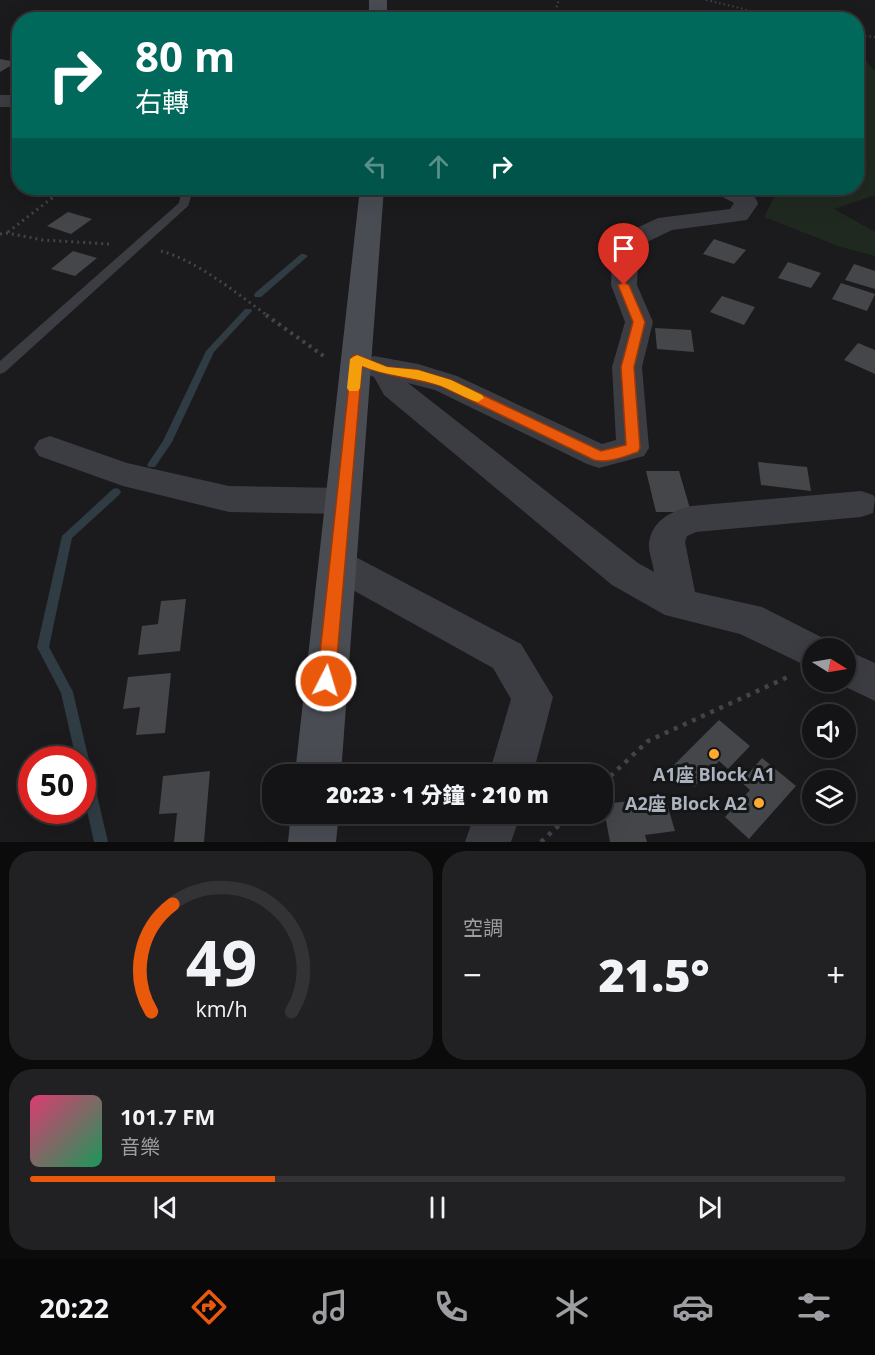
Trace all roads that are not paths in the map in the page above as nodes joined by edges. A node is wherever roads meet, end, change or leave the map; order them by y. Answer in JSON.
{"nodes":[{"id":1,"x":186,"y":195,"type":"edge"},
{"id":2,"x":372,"y":195,"type":"edge"},
{"id":3,"x":737,"y":195,"type":"edge"},
{"id":4,"x":371,"y":365,"type":"junction"},
{"id":5,"x":0,"y":369,"type":"edge"},
{"id":6,"x":50,"y":448,"type":"dead end"},
{"id":7,"x":343,"y":501,"type":"junction"},
{"id":8,"x":861,"y":504,"type":"dead end"},
{"id":9,"x":337,"y":564,"type":"junction"},
{"id":10,"x":678,"y":604,"type":"junction"},
{"id":11,"x":802,"y":660,"type":"edge"},
{"id":12,"x":856,"y":673,"type":"edge"},
{"id":13,"x":875,"y":683,"type":"edge"},
{"id":14,"x":319,"y":764,"type":"edge"},
{"id":15,"x":514,"y":764,"type":"edge"},
{"id":16,"x":314,"y":824,"type":"edge"},
{"id":17,"x":494,"y":824,"type":"edge"},
{"id":18,"x":312,"y":842,"type":"edge"},
{"id":19,"x":488,"y":842,"type":"edge"}],
"edges":[{"from":1,"to":5,"type":"lane"},
{"from":2,"to":4,"type":"main road"},
{"from":3,"to":4,"type":"street"},
{"from":4,"to":7,"type":"main road"},
{"from":4,"to":10,"type":"street"},
{"from":6,"to":7,"type":"street"},
{"from":7,"to":9,"type":"main road"},
{"from":8,"to":10,"type":"street"},
{"from":9,"to":14,"type":"main road"},
{"from":9,"to":15,"type":"street"},
{"from":10,"to":11,"type":"street"},
{"from":12,"to":13,"type":"street"},
{"from":16,"to":18,"type":"main road"},
{"from":17,"to":19,"type":"street"}]}
